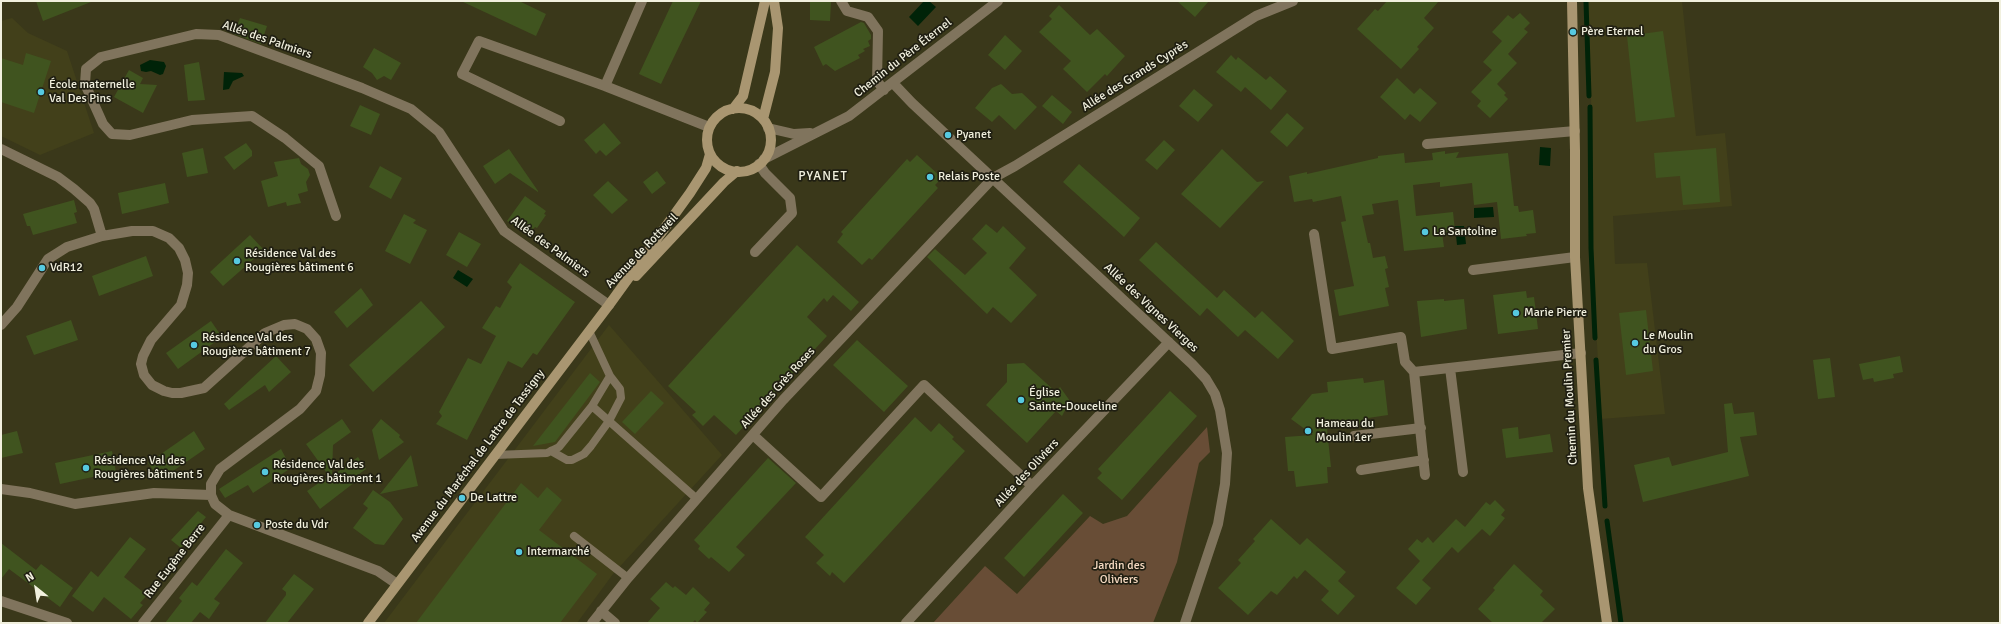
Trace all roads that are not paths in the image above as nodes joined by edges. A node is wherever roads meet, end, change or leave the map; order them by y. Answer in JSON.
{"nodes":[{"id":1,"x":642,"y":1,"type":"edge"},
{"id":2,"x":765,"y":1,"type":"edge"},
{"id":3,"x":774,"y":1,"type":"edge"},
{"id":4,"x":841,"y":1,"type":"edge"},
{"id":5,"x":998,"y":1,"type":"edge"},
{"id":6,"x":1293,"y":1,"type":"edge"},
{"id":7,"x":1572,"y":1,"type":"edge"},
{"id":8,"x":893,"y":83,"type":"junction"},
{"id":9,"x":605,"y":86,"type":"junction"},
{"id":10,"x":884,"y":90,"type":"junction"},
{"id":11,"x":733,"y":108,"type":"junction"},
{"id":12,"x":763,"y":119,"type":"junction"},
{"id":13,"x":560,"y":121,"type":"dead end"},
{"id":14,"x":709,"y":127,"type":"junction"},
{"id":15,"x":768,"y":128,"type":"junction"},
{"id":16,"x":822,"y":130,"type":"junction"},
{"id":17,"x":1575,"y":131,"type":"junction"},
{"id":18,"x":1427,"y":144,"type":"dead end"},
{"id":19,"x":1,"y":149,"type":"edge"},
{"id":20,"x":710,"y":154,"type":"junction"},
{"id":21,"x":762,"y":161,"type":"junction"},
{"id":22,"x":737,"y":171,"type":"junction"},
{"id":23,"x":993,"y":178,"type":"junction"},
{"id":24,"x":336,"y":216,"type":"dead end"},
{"id":25,"x":1314,"y":234,"type":"dead end"},
{"id":26,"x":102,"y":236,"type":"junction"},
{"id":27,"x":755,"y":252,"type":"dead end"},
{"id":28,"x":1575,"y":257,"type":"junction"},
{"id":29,"x":1473,"y":270,"type":"dead end"},
{"id":30,"x":609,"y":305,"type":"junction"},
{"id":31,"x":1,"y":325,"type":"edge"},
{"id":32,"x":589,"y":331,"type":"junction"},
{"id":33,"x":1169,"y":342,"type":"junction"},
{"id":34,"x":1581,"y":353,"type":"junction"},
{"id":35,"x":1450,"y":368,"type":"junction"},
{"id":36,"x":1414,"y":372,"type":"junction"},
{"id":37,"x":610,"y":376,"type":"junction"},
{"id":38,"x":592,"y":406,"type":"junction"},
{"id":39,"x":609,"y":421,"type":"junction"},
{"id":40,"x":1420,"y":428,"type":"junction"},
{"id":41,"x":753,"y":435,"type":"junction"},
{"id":42,"x":1354,"y":436,"type":"dead end"},
{"id":43,"x":551,"y":451,"type":"junction"},
{"id":44,"x":495,"y":455,"type":"junction"},
{"id":45,"x":1424,"y":460,"type":"junction"},
{"id":46,"x":1361,"y":470,"type":"dead end"},
{"id":47,"x":1463,"y":472,"type":"dead end"},
{"id":48,"x":1425,"y":475,"type":"dead end"},
{"id":49,"x":1032,"y":486,"type":"junction"},
{"id":50,"x":1,"y":489,"type":"edge"},
{"id":51,"x":211,"y":495,"type":"junction"},
{"id":52,"x":697,"y":498,"type":"junction"},
{"id":53,"x":229,"y":515,"type":"junction"},
{"id":54,"x":574,"y":536,"type":"dead end"},
{"id":55,"x":628,"y":578,"type":"junction"},
{"id":56,"x":398,"y":584,"type":"junction"},
{"id":57,"x":1,"y":601,"type":"edge"},
{"id":58,"x":601,"y":611,"type":"junction"},
{"id":59,"x":66,"y":623,"type":"edge"},
{"id":60,"x":143,"y":623,"type":"edge"},
{"id":61,"x":368,"y":623,"type":"edge"},
{"id":62,"x":592,"y":623,"type":"edge"},
{"id":63,"x":615,"y":623,"type":"edge"},
{"id":64,"x":906,"y":623,"type":"edge"},
{"id":65,"x":1185,"y":623,"type":"edge"},
{"id":66,"x":1607,"y":623,"type":"edge"}],
"edges":[{"from":1,"to":9,"type":"street"},
{"from":2,"to":11,"type":"main road"},
{"from":3,"to":12,"type":"main road"},
{"from":4,"to":10,"type":"street"},
{"from":5,"to":8,"type":"street","name":"Chemin du Père Éternel"},
{"from":6,"to":23,"type":"street","name":"Allée des Grands Cyprès"},
{"from":7,"to":17,"type":"main road","name":"Chemin du Moulin Premier"},
{"from":8,"to":10,"type":"street","name":"Chemin du Père Éternel"},
{"from":8,"to":23,"type":"street","name":"Allée des Vignes Vierges"},
{"from":9,"to":13,"type":"street"},
{"from":9,"to":14,"type":"street"},
{"from":10,"to":16,"type":"street","name":"Chemin du Père Éternel"},
{"from":11,"to":12,"type":"main road"},
{"from":11,"to":14,"type":"main road"},
{"from":12,"to":15,"type":"main road"},
{"from":14,"to":20,"type":"main road"},
{"from":15,"to":16,"type":"street","name":"Chemin du Père Éternel"},
{"from":15,"to":21,"type":"main road"},
{"from":16,"to":21,"type":"street","name":"Chemin du Père Éternel"},
{"from":17,"to":18,"type":"street"},
{"from":17,"to":28,"type":"main road","name":"Chemin du Moulin Premier"},
{"from":19,"to":26,"type":"street"},
{"from":20,"to":22,"type":"main road"},
{"from":20,"to":30,"type":"main road","name":"Avenue de Rottweil"},
{"from":21,"to":22,"type":"main road"},
{"from":21,"to":27,"type":"street"},
{"from":22,"to":30,"type":"main road","name":"Avenue de Rottweil"},
{"from":23,"to":33,"type":"street","name":"Allée des Vignes Vierges"},
{"from":23,"to":41,"type":"street","name":"Allée des Grès Roses"},
{"from":24,"to":30,"type":"street","name":"Allée des Palmiers"},
{"from":25,"to":36,"type":"street"},
{"from":26,"to":31,"type":"street"},
{"from":26,"to":51,"type":"street"},
{"from":28,"to":29,"type":"street"},
{"from":28,"to":34,"type":"main road","name":"Chemin du Moulin Premier"},
{"from":30,"to":32,"type":"main road","name":"Avenue du Maréchal de Lattre de Tassigny"},
{"from":32,"to":37,"type":"lane"},
{"from":32,"to":44,"type":"main road","name":"Avenue du Maréchal de Lattre de Tassigny"},
{"from":33,"to":49,"type":"street","name":"Allée des Oliviers"},
{"from":33,"to":65,"type":"street","name":"Allée des Vignes Vierges"},
{"from":34,"to":35,"type":"street"},
{"from":34,"to":66,"type":"main road","name":"Chemin du Moulin Premier"},
{"from":35,"to":36,"type":"street"},
{"from":35,"to":47,"type":"street"},
{"from":36,"to":40,"type":"street"},
{"from":37,"to":38,"type":"lane"},
{"from":37,"to":39,"type":"lane"},
{"from":38,"to":39,"type":"lane"},
{"from":38,"to":43,"type":"lane"},
{"from":39,"to":43,"type":"lane"},
{"from":39,"to":52,"type":"lane"},
{"from":40,"to":42,"type":"street"},
{"from":40,"to":45,"type":"street"},
{"from":41,"to":49,"type":"street"},
{"from":41,"to":52,"type":"street","name":"Allée des Grès Roses"},
{"from":43,"to":44,"type":"lane"},
{"from":44,"to":56,"type":"main road","name":"Avenue du Maréchal de Lattre de Tassigny"},
{"from":45,"to":46,"type":"street"},
{"from":45,"to":48,"type":"street"},
{"from":49,"to":64,"type":"street","name":"Allée des Oliviers"},
{"from":50,"to":51,"type":"street"},
{"from":51,"to":53,"type":"street"},
{"from":52,"to":55,"type":"street","name":"Allée des Grès Roses"},
{"from":53,"to":56,"type":"street"},
{"from":53,"to":60,"type":"street","name":"Rue Eugène Berre"},
{"from":54,"to":55,"type":"lane"},
{"from":55,"to":58,"type":"street","name":"Allée des Grès Roses"},
{"from":56,"to":61,"type":"main road","name":"Avenue du Maréchal de Lattre de Tassigny"},
{"from":57,"to":59,"type":"street"},
{"from":58,"to":62,"type":"street","name":"Allée des Grès Roses"},
{"from":58,"to":63,"type":"street"}]}
